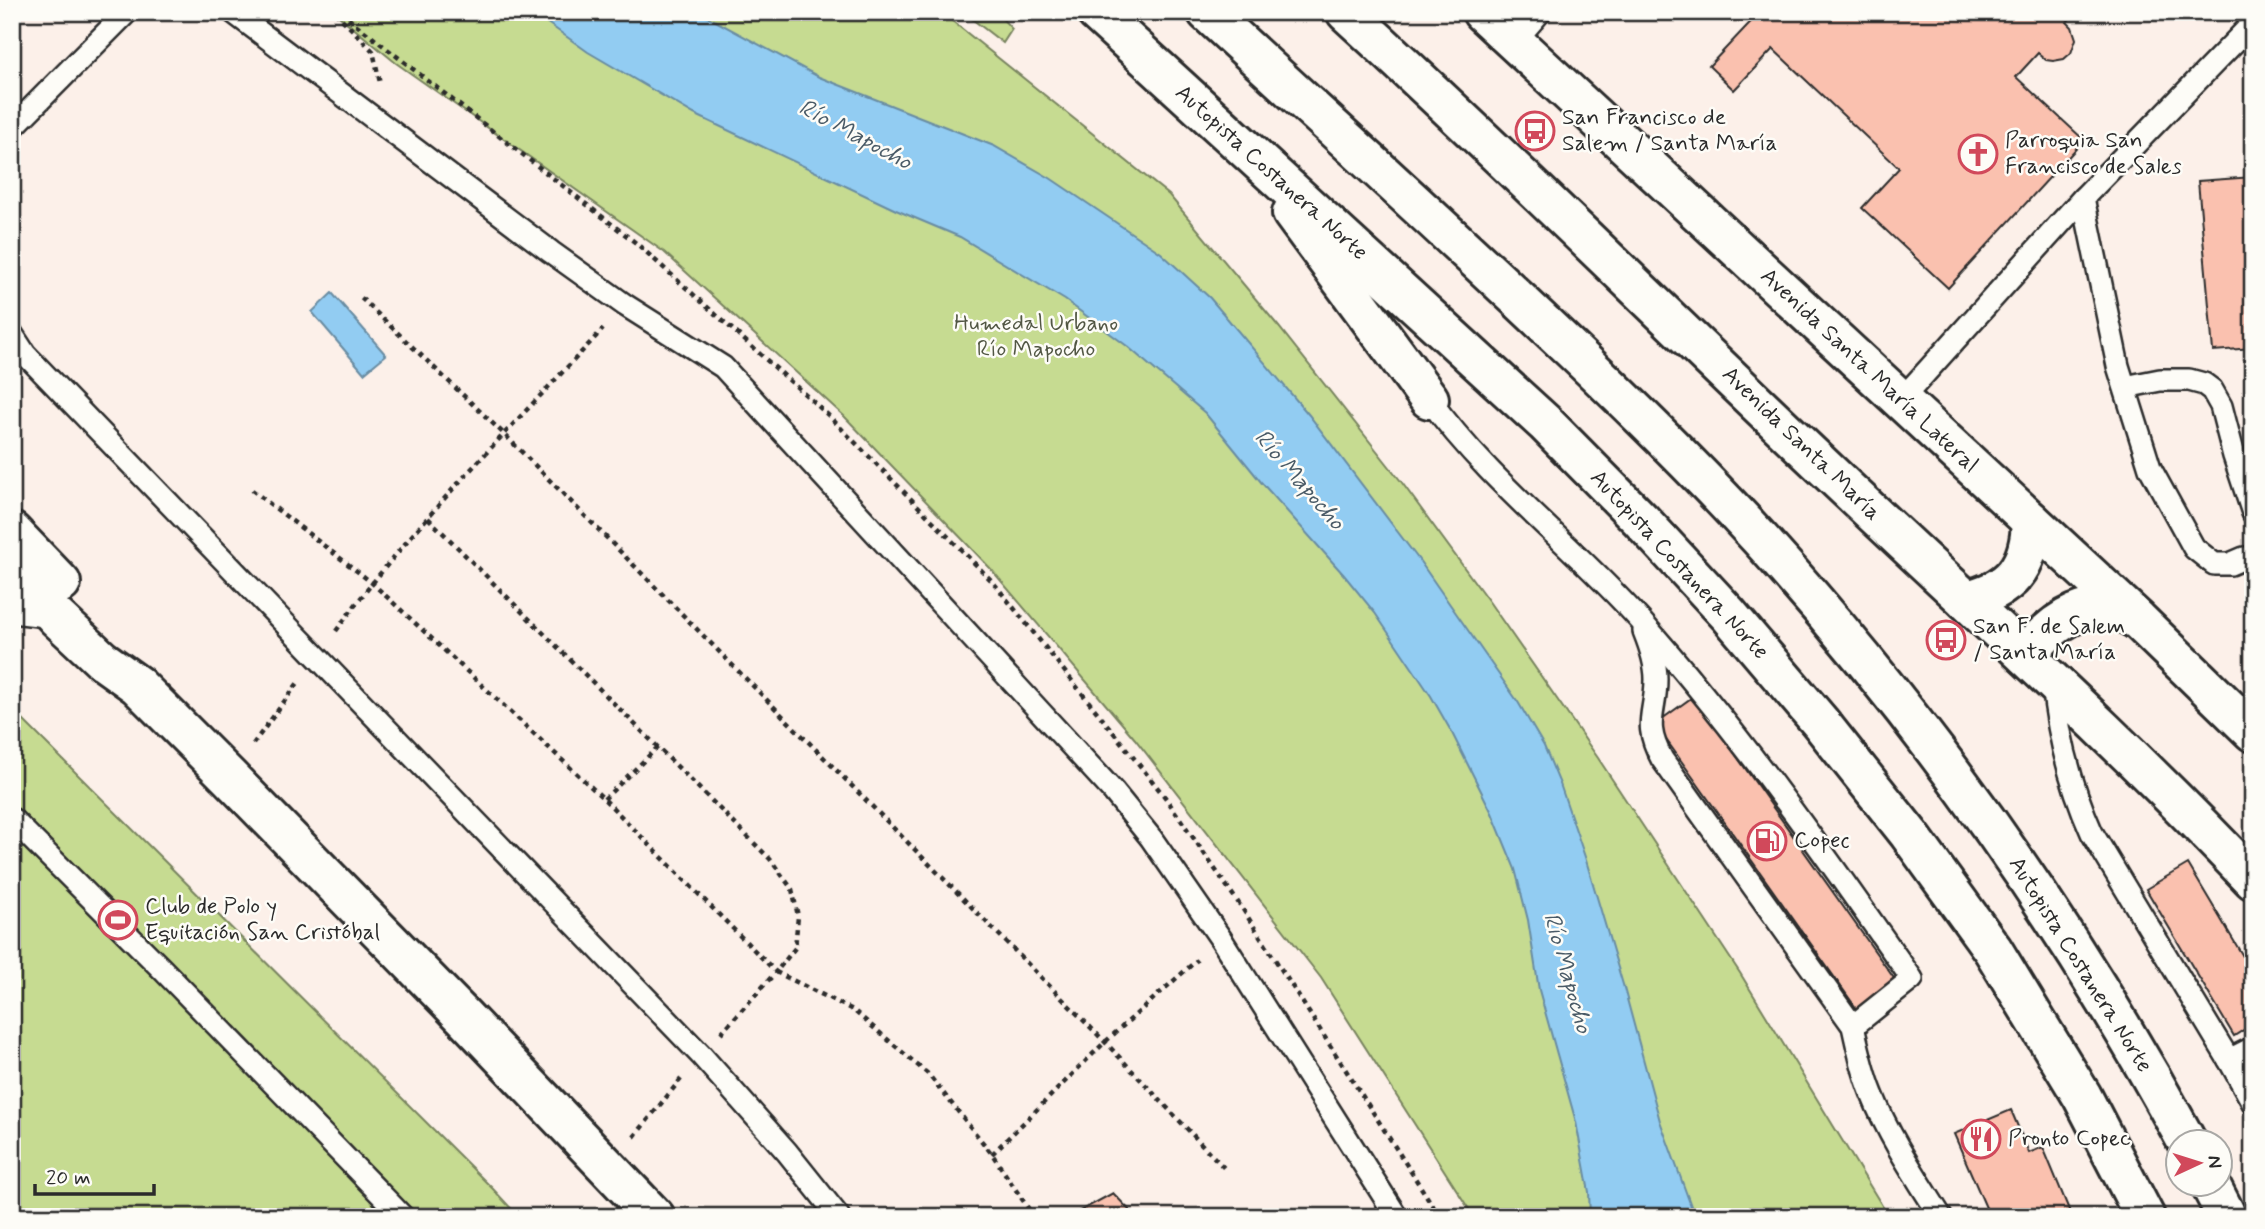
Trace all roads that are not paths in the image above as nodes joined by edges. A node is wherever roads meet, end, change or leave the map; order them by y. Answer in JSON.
{"nodes":[{"id":1,"x":127,"y":12,"type":"edge"},
{"id":2,"x":233,"y":12,"type":"edge"},
{"id":3,"x":1096,"y":12,"type":"edge"},
{"id":4,"x":1207,"y":12,"type":"edge"},
{"id":5,"x":1346,"y":12,"type":"edge"},
{"id":6,"x":1482,"y":12,"type":"edge"},
{"id":7,"x":1540,"y":12,"type":"edge"},
{"id":8,"x":2253,"y":23,"type":"edge"},
{"id":9,"x":1514,"y":42,"type":"junction"},
{"id":10,"x":12,"y":128,"type":"edge"},
{"id":11,"x":1250,"y":154,"type":"junction"},
{"id":12,"x":2083,"y":198,"type":"junction"},
{"id":13,"x":12,"y":334,"type":"edge"},
{"id":14,"x":2125,"y":387,"type":"junction"},
{"id":15,"x":1429,"y":399,"type":"joint"},
{"id":16,"x":1900,"y":401,"type":"junction"},
{"id":17,"x":2253,"y":513,"type":"edge"},
{"id":18,"x":2031,"y":521,"type":"junction"},
{"id":19,"x":12,"y":532,"type":"edge"},
{"id":20,"x":2244,"y":558,"type":"dead end"},
{"id":21,"x":12,"y":569,"type":"edge"},
{"id":22,"x":1966,"y":600,"type":"junction"},
{"id":23,"x":12,"y":612,"type":"edge"},
{"id":24,"x":56,"y":617,"type":"junction"},
{"id":25,"x":1639,"y":619,"type":"junction"},
{"id":26,"x":2138,"y":620,"type":"junction"},
{"id":27,"x":2039,"y":668,"type":"junction"},
{"id":28,"x":137,"y":685,"type":"junction"},
{"id":29,"x":2253,"y":732,"type":"edge"},
{"id":30,"x":12,"y":819,"type":"edge"},
{"id":31,"x":2253,"y":880,"type":"edge"},
{"id":32,"x":1853,"y":1026,"type":"junction"},
{"id":33,"x":2253,"y":1048,"type":"edge"},
{"id":34,"x":2229,"y":1060,"type":"junction"},
{"id":35,"x":2253,"y":1103,"type":"edge"},
{"id":36,"x":2179,"y":1128,"type":"edge"},
{"id":37,"x":403,"y":1217,"type":"edge"},
{"id":38,"x":655,"y":1217,"type":"edge"},
{"id":39,"x":839,"y":1217,"type":"edge"},
{"id":40,"x":1396,"y":1217,"type":"edge"},
{"id":41,"x":1941,"y":1217,"type":"edge"},
{"id":42,"x":2145,"y":1217,"type":"edge"}],
"edges":[{"from":1,"to":10,"type":"lane"},
{"from":2,"to":40,"type":"lane"},
{"from":3,"to":11,"type":"main road","name":"Autopista Costanera Norte"},
{"from":4,"to":36,"type":"main road","name":"Autopista Costanera Norte"},
{"from":5,"to":22,"type":"main road","name":"Avenida Santa María"},
{"from":6,"to":9,"type":"main road","name":"Avenida Santa María Lateral"},
{"from":7,"to":9,"type":"lane"},
{"from":8,"to":12,"type":"lane"},
{"from":9,"to":16,"type":"main road","name":"Avenida Santa María Lateral"},
{"from":11,"to":15,"type":"main road"},
{"from":11,"to":42,"type":"main road","name":"Autopista Costanera Norte"},
{"from":12,"to":14,"type":"lane"},
{"from":12,"to":16,"type":"lane"},
{"from":13,"to":39,"type":"lane"},
{"from":14,"to":17,"type":"lane"},
{"from":14,"to":20,"type":"lane"},
{"from":15,"to":25,"type":"lane"},
{"from":16,"to":18,"type":"main road","name":"Avenida Santa María Lateral"},
{"from":18,"to":22,"type":"main road"},
{"from":18,"to":26,"type":"main road","name":"Avenida Santa María Lateral"},
{"from":19,"to":28,"type":"main road"},
{"from":21,"to":24,"type":"main road"},
{"from":22,"to":27,"type":"main road","name":"Avenida Santa María"},
{"from":23,"to":24,"type":"lane"},
{"from":24,"to":28,"type":"main road"},
{"from":25,"to":32,"type":"lane"},
{"from":25,"to":32,"type":"lane"},
{"from":26,"to":27,"type":"main road"},
{"from":26,"to":29,"type":"main road","name":"Avenida Santa María Lateral"},
{"from":27,"to":31,"type":"main road","name":"Avenida Santa María"},
{"from":27,"to":34,"type":"lane"},
{"from":28,"to":38,"type":"main road"},
{"from":30,"to":37,"type":"lane"},
{"from":32,"to":41,"type":"lane"},
{"from":33,"to":34,"type":"lane"},
{"from":34,"to":35,"type":"lane"}]}
